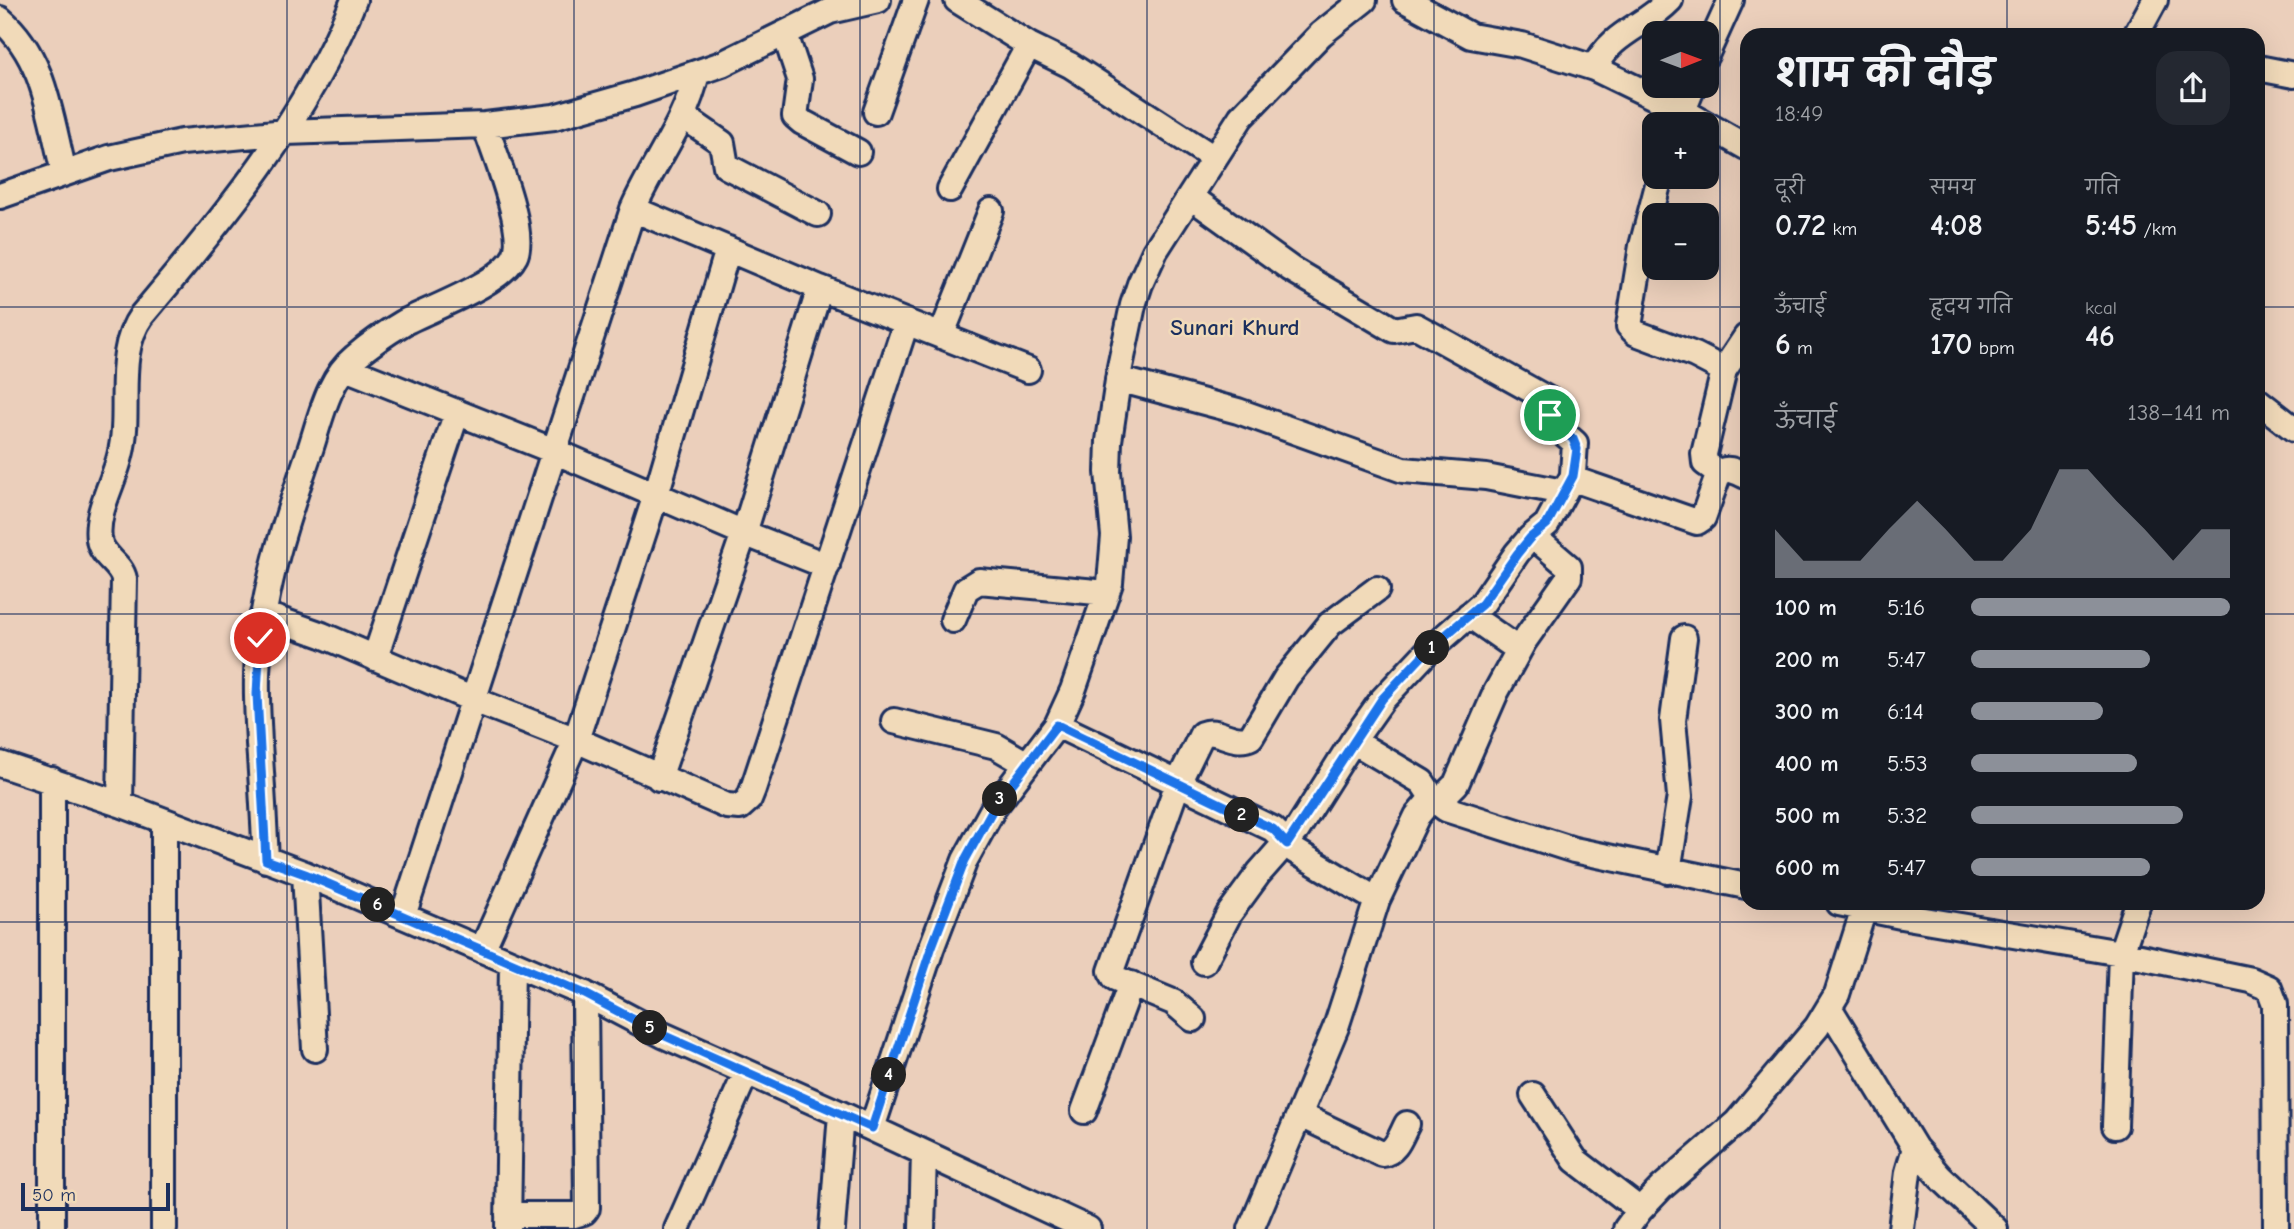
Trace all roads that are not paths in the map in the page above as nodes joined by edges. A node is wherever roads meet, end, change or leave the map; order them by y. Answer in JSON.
{"nodes":[{"id":1,"x":354,"y":0,"type":"edge"},
{"id":2,"x":878,"y":0,"type":"edge"},
{"id":3,"x":916,"y":0,"type":"edge"},
{"id":4,"x":957,"y":0,"type":"edge"},
{"id":5,"x":1364,"y":0,"type":"edge"},
{"id":6,"x":1405,"y":0,"type":"edge"},
{"id":7,"x":1670,"y":0,"type":"edge"},
{"id":8,"x":1731,"y":0,"type":"edge"},
{"id":9,"x":2155,"y":0,"type":"edge"},
{"id":10,"x":817,"y":8,"type":"edge"},
{"id":11,"x":0,"y":19,"type":"edge"},
{"id":12,"x":1719,"y":26,"type":"edge"},
{"id":13,"x":2140,"y":28,"type":"edge"},
{"id":14,"x":785,"y":34,"type":"junction"},
{"id":15,"x":1030,"y":44,"type":"junction"},
{"id":16,"x":1594,"y":68,"type":"junction"},
{"id":17,"x":2265,"y":69,"type":"edge"},
{"id":18,"x":696,"y":73,"type":"junction"},
{"id":19,"x":2294,"y":75,"type":"edge"},
{"id":20,"x":876,"y":112,"type":"dead end"},
{"id":21,"x":1675,"y":112,"type":"edge"},
{"id":22,"x":683,"y":116,"type":"junction"},
{"id":23,"x":485,"y":125,"type":"junction"},
{"id":24,"x":286,"y":132,"type":"junction"},
{"id":25,"x":1719,"y":134,"type":"edge"},
{"id":26,"x":1740,"y":144,"type":"edge"},
{"id":27,"x":859,"y":152,"type":"dead end"},
{"id":28,"x":1214,"y":158,"type":"junction"},
{"id":29,"x":64,"y":172,"type":"junction"},
{"id":30,"x":950,"y":189,"type":"dead end"},
{"id":31,"x":1657,"y":189,"type":"edge"},
{"id":32,"x":0,"y":196,"type":"edge"},
{"id":33,"x":1191,"y":197,"type":"junction"},
{"id":34,"x":633,"y":209,"type":"junction"},
{"id":35,"x":991,"y":211,"type":"dead end"},
{"id":36,"x":818,"y":214,"type":"dead end"},
{"id":37,"x":728,"y":250,"type":"junction"},
{"id":38,"x":820,"y":288,"type":"junction"},
{"id":39,"x":906,"y":323,"type":"junction"},
{"id":40,"x":941,"y":336,"type":"junction"},
{"id":41,"x":1740,"y":346,"type":"edge"},
{"id":42,"x":343,"y":370,"type":"junction"},
{"id":43,"x":1028,"y":370,"type":"dead end"},
{"id":44,"x":1724,"y":370,"type":"junction"},
{"id":45,"x":1118,"y":379,"type":"junction"},
{"id":46,"x":2265,"y":406,"type":"edge"},
{"id":47,"x":457,"y":412,"type":"junction"},
{"id":48,"x":2294,"y":429,"type":"edge"},
{"id":49,"x":554,"y":451,"type":"junction"},
{"id":50,"x":1719,"y":473,"type":"junction"},
{"id":51,"x":1740,"y":473,"type":"edge"},
{"id":52,"x":1568,"y":484,"type":"junction"},
{"id":53,"x":656,"y":495,"type":"junction"},
{"id":54,"x":744,"y":533,"type":"junction"},
{"id":55,"x":1533,"y":536,"type":"junction"},
{"id":56,"x":827,"y":566,"type":"junction"},
{"id":57,"x":1377,"y":589,"type":"dead end"},
{"id":58,"x":1107,"y":593,"type":"junction"},
{"id":59,"x":263,"y":614,"type":"junction"},
{"id":60,"x":1469,"y":615,"type":"junction"},
{"id":61,"x":953,"y":620,"type":"dead end"},
{"id":62,"x":1684,"y":638,"type":"dead end"},
{"id":63,"x":1519,"y":650,"type":"junction"},
{"id":64,"x":375,"y":658,"type":"junction"},
{"id":65,"x":474,"y":700,"type":"junction"},
{"id":66,"x":894,"y":721,"type":"dead end"},
{"id":67,"x":1057,"y":725,"type":"junction"},
{"id":68,"x":576,"y":740,"type":"junction"},
{"id":69,"x":1353,"y":741,"type":"junction"},
{"id":70,"x":0,"y":764,"type":"edge"},
{"id":71,"x":1027,"y":764,"type":"junction"},
{"id":72,"x":659,"y":778,"type":"junction"},
{"id":73,"x":52,"y":780,"type":"junction"},
{"id":74,"x":1178,"y":783,"type":"junction"},
{"id":75,"x":1434,"y":800,"type":"junction"},
{"id":76,"x":120,"y":804,"type":"junction"},
{"id":77,"x":164,"y":822,"type":"junction"},
{"id":78,"x":1287,"y":844,"type":"junction"},
{"id":79,"x":266,"y":860,"type":"junction"},
{"id":80,"x":1668,"y":871,"type":"junction"},
{"id":81,"x":305,"y":874,"type":"junction"},
{"id":82,"x":1740,"y":885,"type":"edge"},
{"id":83,"x":1377,"y":900,"type":"junction"},
{"id":84,"x":1864,"y":910,"type":"edge"},
{"id":85,"x":1907,"y":910,"type":"edge"},
{"id":86,"x":2136,"y":910,"type":"edge"},
{"id":87,"x":403,"y":916,"type":"junction"},
{"id":88,"x":482,"y":950,"type":"junction"},
{"id":89,"x":2121,"y":953,"type":"junction"},
{"id":90,"x":1204,"y":962,"type":"dead end"},
{"id":91,"x":512,"y":964,"type":"junction"},
{"id":92,"x":1131,"y":984,"type":"junction"},
{"id":93,"x":2269,"y":988,"type":"junction"},
{"id":94,"x":2294,"y":988,"type":"edge"},
{"id":95,"x":585,"y":994,"type":"junction"},
{"id":96,"x":1830,"y":1009,"type":"junction"},
{"id":97,"x":1193,"y":1019,"type":"dead end"},
{"id":98,"x":315,"y":1049,"type":"dead end"},
{"id":99,"x":746,"y":1073,"type":"junction"},
{"id":100,"x":1533,"y":1095,"type":"dead end"},
{"id":101,"x":1084,"y":1111,"type":"dead end"},
{"id":102,"x":841,"y":1114,"type":"junction"},
{"id":103,"x":1300,"y":1115,"type":"junction"},
{"id":104,"x":1407,"y":1124,"type":"dead end"},
{"id":105,"x":2115,"y":1126,"type":"dead end"},
{"id":106,"x":872,"y":1128,"type":"junction"},
{"id":107,"x":1915,"y":1148,"type":"junction"},
{"id":108,"x":924,"y":1153,"type":"junction"},
{"id":109,"x":2282,"y":1212,"type":"edge"},
{"id":110,"x":1633,"y":1220,"type":"edge"},
{"id":111,"x":508,"y":1222,"type":"edge"},
{"id":112,"x":1079,"y":1227,"type":"edge"},
{"id":113,"x":52,"y":1229,"type":"edge"},
{"id":114,"x":164,"y":1229,"type":"edge"},
{"id":115,"x":677,"y":1229,"type":"edge"},
{"id":116,"x":832,"y":1229,"type":"edge"},
{"id":117,"x":922,"y":1229,"type":"edge"},
{"id":118,"x":1251,"y":1229,"type":"edge"},
{"id":119,"x":1901,"y":1229,"type":"edge"},
{"id":120,"x":1995,"y":1229,"type":"edge"}],
"edges":[{"from":1,"to":24,"type":"street"},
{"from":2,"to":10,"type":"street"},
{"from":3,"to":20,"type":"street"},
{"from":4,"to":15,"type":"street"},
{"from":5,"to":28,"type":"street"},
{"from":6,"to":16,"type":"street"},
{"from":7,"to":16,"type":"street"},
{"from":8,"to":12,"type":"street"},
{"from":9,"to":13,"type":"street"},
{"from":10,"to":14,"type":"street"},
{"from":11,"to":29,"type":"street"},
{"from":14,"to":18,"type":"street"},
{"from":14,"to":27,"type":"street"},
{"from":15,"to":28,"type":"street"},
{"from":15,"to":30,"type":"street"},
{"from":16,"to":21,"type":"street"},
{"from":17,"to":19,"type":"street"},
{"from":18,"to":22,"type":"street"},
{"from":18,"to":23,"type":"street"},
{"from":22,"to":34,"type":"street"},
{"from":22,"to":36,"type":"street"},
{"from":23,"to":24,"type":"street"},
{"from":23,"to":42,"type":"street"},
{"from":24,"to":29,"type":"street"},
{"from":24,"to":76,"type":"street"},
{"from":25,"to":26,"type":"street"},
{"from":28,"to":33,"type":"street"},
{"from":29,"to":32,"type":"street"},
{"from":31,"to":44,"type":"street"},
{"from":33,"to":45,"type":"street"},
{"from":33,"to":52,"type":"street"},
{"from":34,"to":37,"type":"street"},
{"from":34,"to":49,"type":"street"},
{"from":35,"to":40,"type":"street"},
{"from":37,"to":38,"type":"street"},
{"from":37,"to":53,"type":"street"},
{"from":38,"to":39,"type":"street"},
{"from":38,"to":54,"type":"street"},
{"from":39,"to":40,"type":"street"},
{"from":39,"to":56,"type":"street"},
{"from":40,"to":43,"type":"street"},
{"from":41,"to":44,"type":"street"},
{"from":42,"to":47,"type":"street"},
{"from":42,"to":59,"type":"street"},
{"from":44,"to":50,"type":"street"},
{"from":45,"to":52,"type":"street"},
{"from":45,"to":58,"type":"street"},
{"from":46,"to":48,"type":"street"},
{"from":47,"to":49,"type":"street"},
{"from":47,"to":64,"type":"street"},
{"from":49,"to":53,"type":"street"},
{"from":49,"to":65,"type":"street"},
{"from":50,"to":51,"type":"street"},
{"from":50,"to":52,"type":"street"},
{"from":52,"to":55,"type":"street"},
{"from":53,"to":54,"type":"street"},
{"from":53,"to":68,"type":"street"},
{"from":54,"to":56,"type":"street"},
{"from":54,"to":72,"type":"street"},
{"from":55,"to":60,"type":"street"},
{"from":55,"to":63,"type":"street"},
{"from":56,"to":72,"type":"street"},
{"from":57,"to":74,"type":"street"},
{"from":58,"to":61,"type":"street"},
{"from":58,"to":67,"type":"street"},
{"from":59,"to":64,"type":"street"},
{"from":59,"to":79,"type":"street"},
{"from":60,"to":63,"type":"street"},
{"from":60,"to":69,"type":"street"},
{"from":62,"to":80,"type":"street"},
{"from":63,"to":75,"type":"street"},
{"from":64,"to":65,"type":"street"},
{"from":65,"to":68,"type":"street"},
{"from":65,"to":87,"type":"street"},
{"from":66,"to":71,"type":"street"},
{"from":67,"to":71,"type":"street"},
{"from":67,"to":74,"type":"street"},
{"from":68,"to":72,"type":"street"},
{"from":68,"to":88,"type":"street"},
{"from":69,"to":75,"type":"street"},
{"from":69,"to":78,"type":"street"},
{"from":70,"to":73,"type":"street"},
{"from":71,"to":106,"type":"street"},
{"from":73,"to":76,"type":"street"},
{"from":73,"to":113,"type":"street"},
{"from":74,"to":78,"type":"street"},
{"from":74,"to":92,"type":"street"},
{"from":75,"to":80,"type":"street"},
{"from":75,"to":83,"type":"street"},
{"from":76,"to":77,"type":"street"},
{"from":77,"to":79,"type":"street"},
{"from":77,"to":114,"type":"street"},
{"from":78,"to":83,"type":"street"},
{"from":78,"to":90,"type":"street"},
{"from":79,"to":81,"type":"street"},
{"from":80,"to":82,"type":"street"},
{"from":81,"to":87,"type":"street"},
{"from":81,"to":98,"type":"street"},
{"from":83,"to":103,"type":"street"},
{"from":84,"to":96,"type":"street"},
{"from":85,"to":89,"type":"street"},
{"from":86,"to":89,"type":"street"},
{"from":87,"to":88,"type":"street"},
{"from":88,"to":91,"type":"street"},
{"from":89,"to":93,"type":"street"},
{"from":89,"to":105,"type":"street"},
{"from":91,"to":95,"type":"street"},
{"from":91,"to":111,"type":"street"},
{"from":92,"to":97,"type":"street"},
{"from":92,"to":101,"type":"street"},
{"from":93,"to":94,"type":"street"},
{"from":93,"to":109,"type":"street"},
{"from":95,"to":99,"type":"street"},
{"from":95,"to":111,"type":"street"},
{"from":96,"to":107,"type":"street"},
{"from":96,"to":110,"type":"street"},
{"from":99,"to":102,"type":"street"},
{"from":99,"to":115,"type":"street"},
{"from":100,"to":110,"type":"street"},
{"from":102,"to":106,"type":"street"},
{"from":102,"to":116,"type":"street"},
{"from":103,"to":104,"type":"street"},
{"from":103,"to":118,"type":"street"},
{"from":106,"to":108,"type":"street"},
{"from":107,"to":119,"type":"street"},
{"from":107,"to":120,"type":"street"},
{"from":108,"to":112,"type":"street"},
{"from":108,"to":117,"type":"street"}]}
